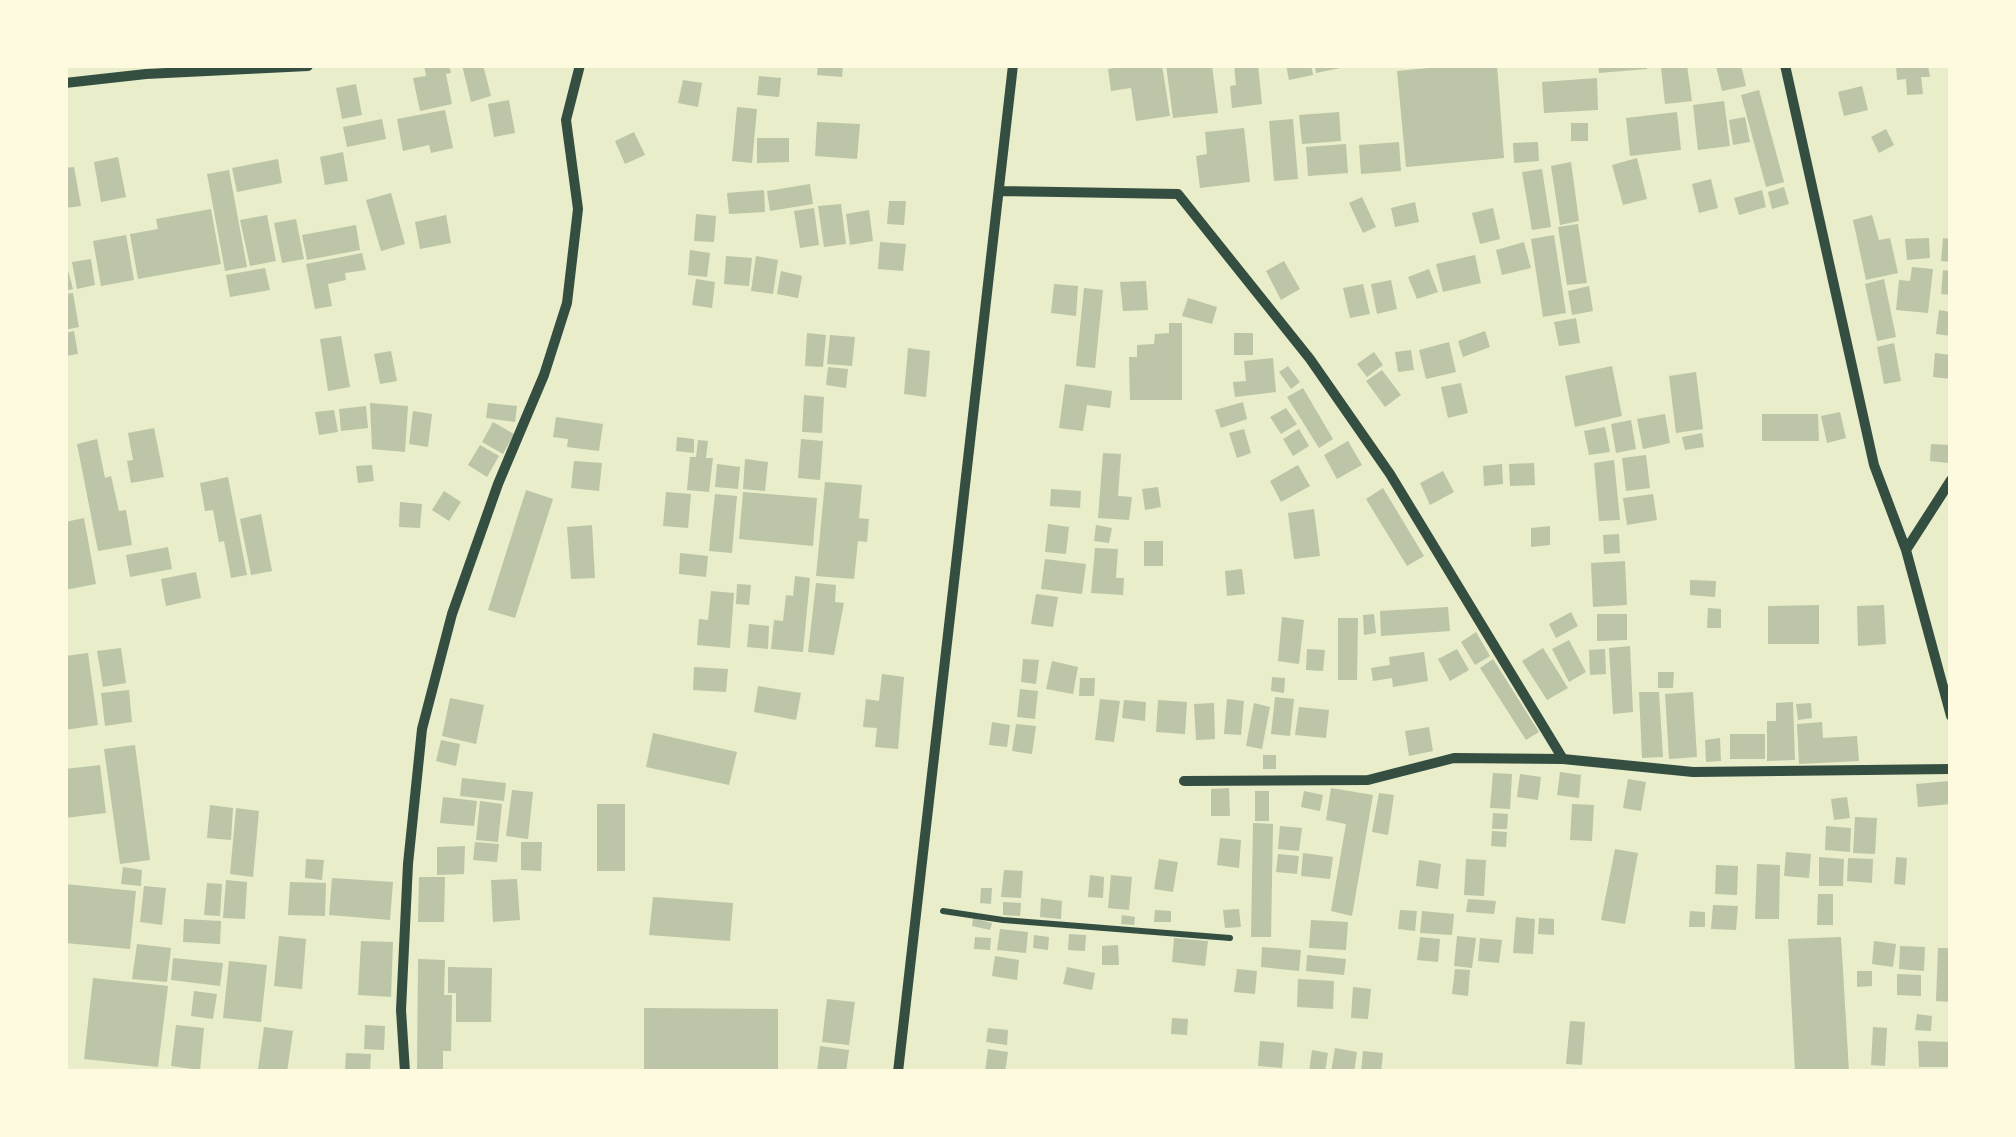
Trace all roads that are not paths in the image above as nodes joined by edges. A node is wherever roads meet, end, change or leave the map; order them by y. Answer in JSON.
{"nodes":[{"id":1,"x":580,"y":65,"type":"edge"},
{"id":2,"x":1013,"y":65,"type":"edge"},
{"id":3,"x":1785,"y":65,"type":"edge"},
{"id":4,"x":308,"y":66,"type":"edge"},
{"id":5,"x":65,"y":82,"type":"edge"},
{"id":6,"x":999,"y":190,"type":"junction"},
{"id":7,"x":1951,"y":480,"type":"edge"},
{"id":8,"x":1906,"y":550,"type":"junction"},
{"id":9,"x":1951,"y":716,"type":"edge"},
{"id":10,"x":1562,"y":759,"type":"junction"},
{"id":11,"x":1951,"y":768,"type":"edge"},
{"id":12,"x":1184,"y":781,"type":"dead end"},
{"id":13,"x":405,"y":1072,"type":"edge"},
{"id":14,"x":898,"y":1072,"type":"edge"}],
"edges":[{"from":1,"to":13,"type":"street"},
{"from":2,"to":6,"type":"street"},
{"from":3,"to":8,"type":"street"},
{"from":4,"to":5,"type":"street"},
{"from":6,"to":10,"type":"street"},
{"from":6,"to":14,"type":"street"},
{"from":7,"to":8,"type":"street"},
{"from":8,"to":9,"type":"street"},
{"from":10,"to":11,"type":"street"},
{"from":10,"to":12,"type":"street"}]}
